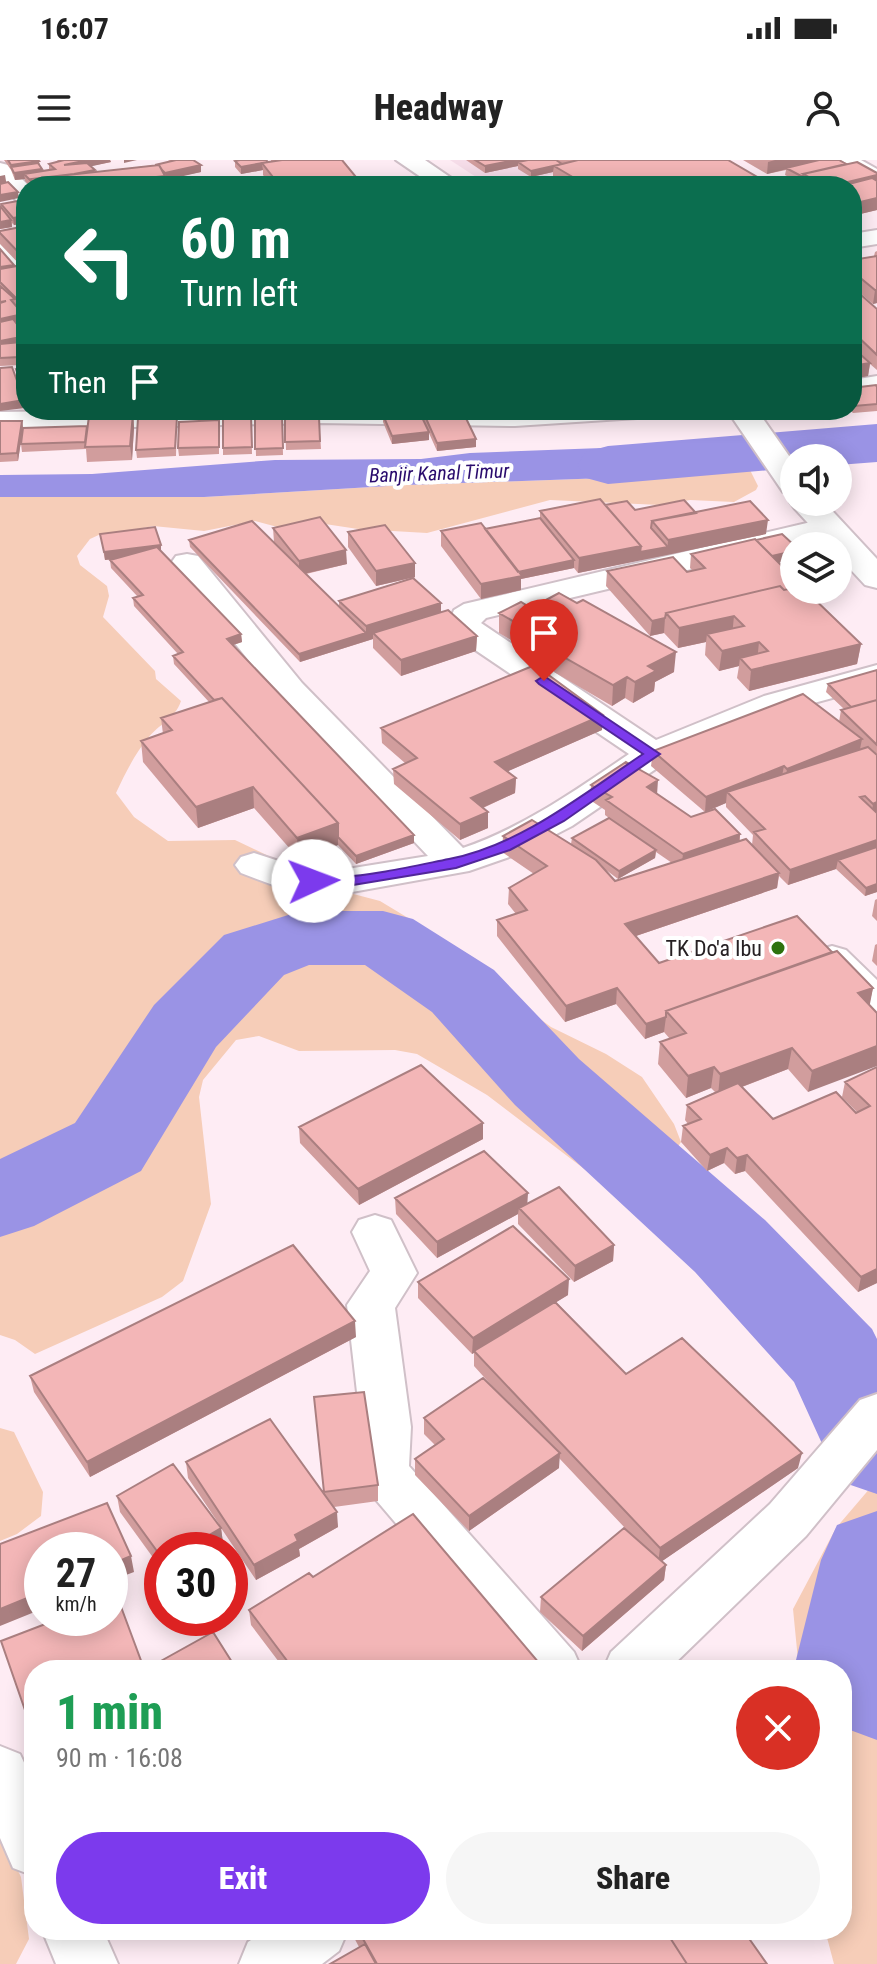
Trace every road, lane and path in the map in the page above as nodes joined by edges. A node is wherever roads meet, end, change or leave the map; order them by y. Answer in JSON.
{"nodes":[{"id":1,"x":408,"y":160,"type":"edge"},
{"id":2,"x":844,"y":160,"type":"edge"},
{"id":3,"x":0,"y":170,"type":"edge"},
{"id":4,"x":434,"y":176,"type":"edge"},
{"id":5,"x":877,"y":179,"type":"edge"},
{"id":6,"x":16,"y":187,"type":"edge"},
{"id":7,"x":0,"y":249,"type":"edge"},
{"id":8,"x":16,"y":266,"type":"edge"},
{"id":9,"x":747,"y":420,"type":"edge"},
{"id":10,"x":780,"y":466,"type":"edge"},
{"id":11,"x":806,"y":516,"type":"edge"},
{"id":12,"x":819,"y":516,"type":"edge"},
{"id":13,"x":187,"y":563,"type":"dead end"},
{"id":14,"x":877,"y":578,"type":"edge"},
{"id":15,"x":877,"y":675,"type":"edge"},
{"id":16,"x":653,"y":754,"type":"junction"},
{"id":17,"x":456,"y":863,"type":"junction"},
{"id":18,"x":254,"y":865,"type":"dead end"},
{"id":19,"x":832,"y":959,"type":"edge"},
{"id":20,"x":877,"y":1004,"type":"edge"},
{"id":21,"x":375,"y":1232,"type":"dead end"},
{"id":22,"x":877,"y":1414,"type":"edge"},
{"id":23,"x":546,"y":1660,"type":"edge"},
{"id":24,"x":641,"y":1660,"type":"edge"},
{"id":25,"x":0,"y":1773,"type":"edge"},
{"id":26,"x":24,"y":1826,"type":"edge"},
{"id":27,"x":76,"y":1940,"type":"edge"},
{"id":28,"x":304,"y":1940,"type":"edge"},
{"id":29,"x":87,"y":1964,"type":"edge"},
{"id":30,"x":270,"y":1964,"type":"edge"}],
"edges":[{"from":1,"to":4,"type":"main road"},
{"from":2,"to":5,"type":"street"},
{"from":3,"to":6,"type":"street"},
{"from":7,"to":8,"type":"street"},
{"from":9,"to":10,"type":"main road"},
{"from":11,"to":16,"type":"street"},
{"from":12,"to":14,"type":"main road"},
{"from":13,"to":17,"type":"street"},
{"from":15,"to":16,"type":"street"},
{"from":16,"to":17,"type":"street"},
{"from":17,"to":18,"type":"street"},
{"from":19,"to":20,"type":"street"},
{"from":21,"to":23,"type":"street"},
{"from":22,"to":24,"type":"street"},
{"from":25,"to":26,"type":"street"},
{"from":27,"to":29,"type":"street"},
{"from":28,"to":30,"type":"street"}]}
